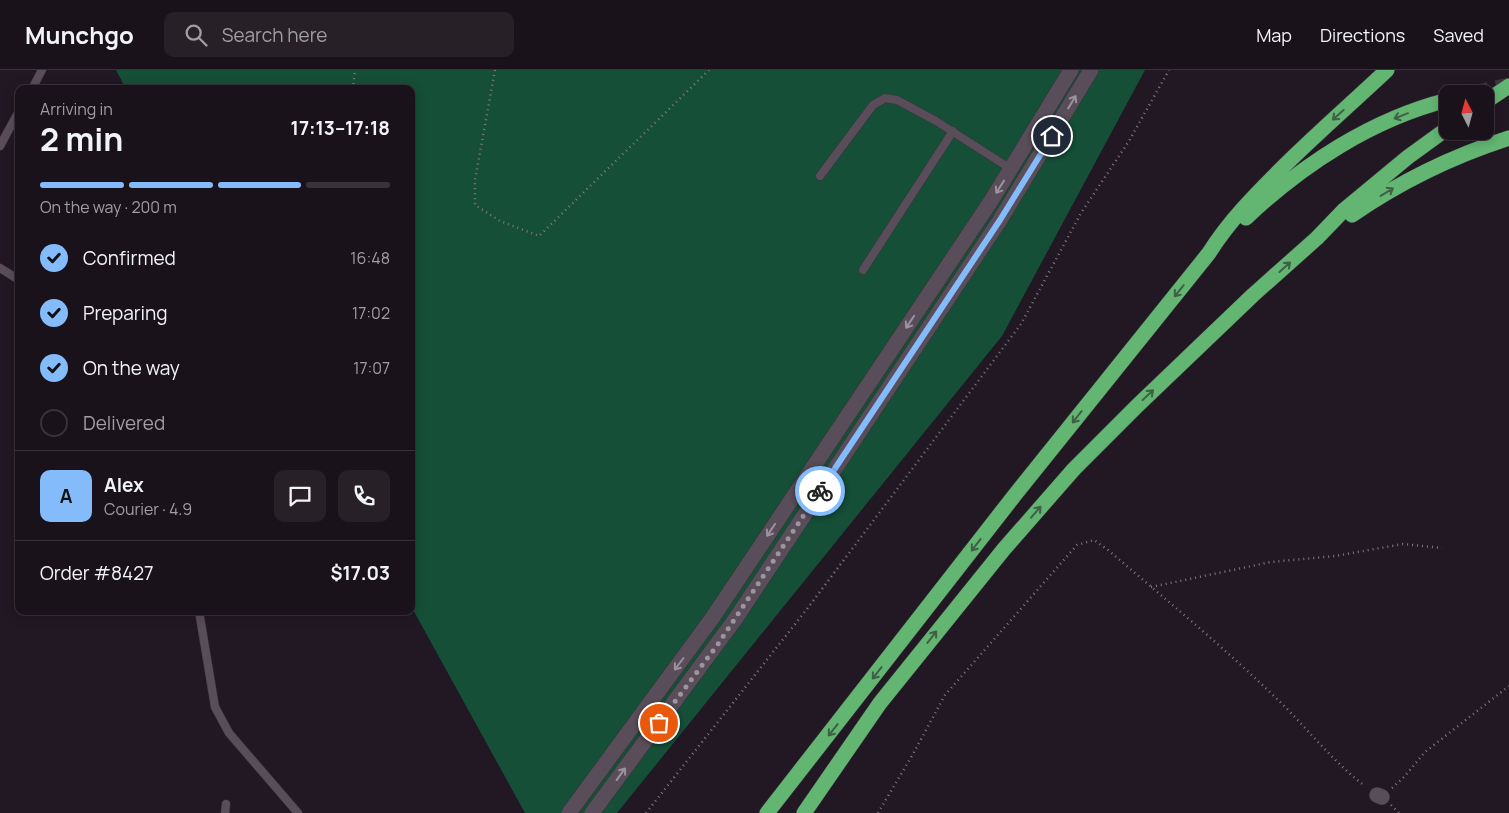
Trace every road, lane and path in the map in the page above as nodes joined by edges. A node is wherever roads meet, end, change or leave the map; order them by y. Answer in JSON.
{"nodes":[{"id":1,"x":42,"y":70,"type":"edge"},
{"id":2,"x":355,"y":70,"type":"edge"},
{"id":3,"x":495,"y":70,"type":"edge"},
{"id":4,"x":709,"y":70,"type":"edge"},
{"id":5,"x":1071,"y":70,"type":"edge"},
{"id":6,"x":1092,"y":70,"type":"edge"},
{"id":7,"x":1169,"y":70,"type":"edge"},
{"id":8,"x":1387,"y":70,"type":"edge"},
{"id":9,"x":34,"y":85,"type":"edge"},
{"id":10,"x":353,"y":85,"type":"edge"},
{"id":11,"x":1509,"y":86,"type":"edge"},
{"id":12,"x":1494,"y":96,"type":"edge"},
{"id":13,"x":1439,"y":103,"type":"edge"},
{"id":14,"x":15,"y":118,"type":"edge"},
{"id":15,"x":10,"y":127,"type":"junction"},
{"id":16,"x":0,"y":129,"type":"edge"},
{"id":17,"x":953,"y":131,"type":"junction"},
{"id":18,"x":1439,"y":135,"type":"edge"},
{"id":19,"x":1509,"y":138,"type":"edge"},
{"id":20,"x":0,"y":146,"type":"edge"},
{"id":21,"x":1011,"y":169,"type":"junction"},
{"id":22,"x":820,"y":176,"type":"dead end"},
{"id":23,"x":1318,"y":238,"type":"junction"},
{"id":24,"x":1210,"y":253,"type":"junction"},
{"id":25,"x":0,"y":268,"type":"edge"},
{"id":26,"x":863,"y":270,"type":"dead end"},
{"id":27,"x":15,"y":277,"type":"edge"},
{"id":28,"x":789,"y":503,"type":"junction"},
{"id":29,"x":805,"y":514,"type":"junction"},
{"id":30,"x":1442,"y":548,"type":"dead end"},
{"id":31,"x":1151,"y":587,"type":"junction"},
{"id":32,"x":200,"y":615,"type":"edge"},
{"id":33,"x":1509,"y":686,"type":"edge"},
{"id":34,"x":226,"y":804,"type":"dead end"},
{"id":35,"x":225,"y":813,"type":"edge"},
{"id":36,"x":298,"y":813,"type":"edge"},
{"id":37,"x":569,"y":813,"type":"edge"},
{"id":38,"x":592,"y":813,"type":"edge"},
{"id":39,"x":646,"y":813,"type":"edge"},
{"id":40,"x":768,"y":813,"type":"edge"},
{"id":41,"x":804,"y":813,"type":"edge"},
{"id":42,"x":878,"y":813,"type":"edge"}],
"edges":[{"from":1,"to":9,"type":"lane"},
{"from":2,"to":10,"type":"path"},
{"from":3,"to":4,"type":"path"},
{"from":5,"to":21,"type":"street"},
{"from":29,"to":6,"type":"street","one_way":true},
{"from":7,"to":39,"type":"path"},
{"from":8,"to":24,"type":"highway","one_way":true},
{"from":11,"to":12,"type":"highway"},
{"from":13,"to":24,"type":"highway","one_way":true},
{"from":14,"to":15,"type":"lane"},
{"from":15,"to":16,"type":"lane"},
{"from":15,"to":20,"type":"lane"},
{"from":17,"to":21,"type":"lane"},
{"from":17,"to":22,"type":"lane"},
{"from":17,"to":26,"type":"lane"},
{"from":18,"to":23,"type":"highway"},
{"from":23,"to":19,"type":"highway","one_way":true},
{"from":21,"to":28,"type":"street","one_way":true},
{"from":41,"to":23,"type":"highway","one_way":true},
{"from":24,"to":40,"type":"highway","one_way":true},
{"from":25,"to":27,"type":"lane"},
{"from":28,"to":29,"type":"lane"},
{"from":28,"to":37,"type":"street","one_way":true},
{"from":38,"to":29,"type":"street","one_way":true},
{"from":30,"to":31,"type":"path"},
{"from":31,"to":33,"type":"path"},
{"from":31,"to":42,"type":"path"},
{"from":32,"to":36,"type":"lane"},
{"from":34,"to":35,"type":"lane"}]}
